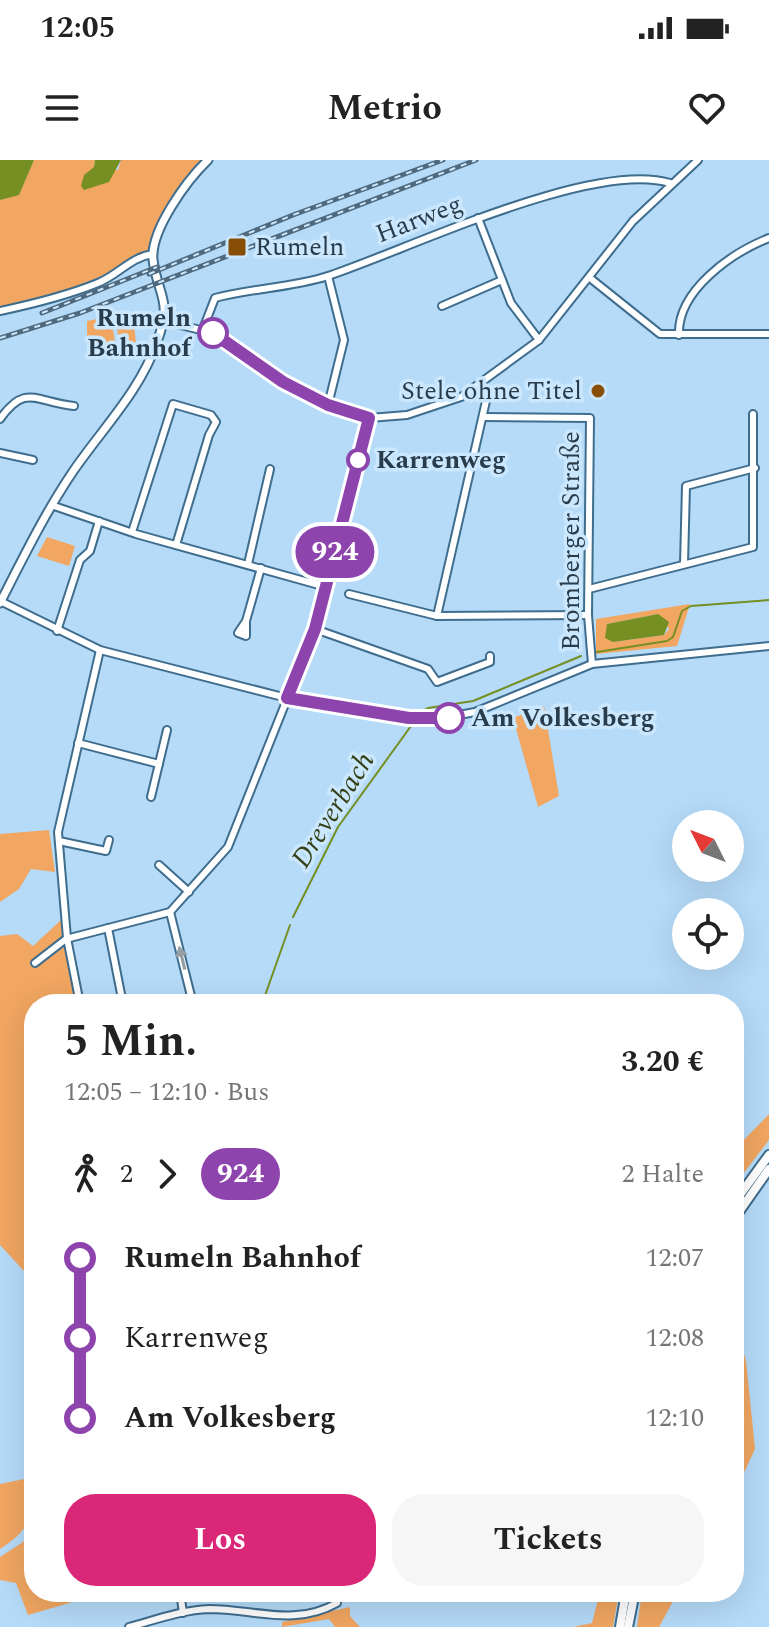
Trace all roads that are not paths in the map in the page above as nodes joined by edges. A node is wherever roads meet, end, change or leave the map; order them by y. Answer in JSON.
{"nodes":[{"id":1,"x":208,"y":160,"type":"edge"},
{"id":2,"x":698,"y":160,"type":"edge"},
{"id":3,"x":670,"y":183,"type":"junction"},
{"id":4,"x":478,"y":218,"type":"junction"},
{"id":5,"x":769,"y":238,"type":"edge"},
{"id":6,"x":153,"y":254,"type":"junction"},
{"id":7,"x":328,"y":276,"type":"junction"},
{"id":8,"x":590,"y":278,"type":"junction"},
{"id":9,"x":502,"y":280,"type":"junction"},
{"id":10,"x":442,"y":306,"type":"dead end"},
{"id":11,"x":0,"y":311,"type":"edge"},
{"id":12,"x":164,"y":321,"type":"junction"},
{"id":13,"x":203,"y":329,"type":"junction"},
{"id":14,"x":769,"y":334,"type":"edge"},
{"id":15,"x":679,"y":335,"type":"junction"},
{"id":16,"x":539,"y":340,"type":"junction"},
{"id":17,"x":477,"y":387,"type":"junction"},
{"id":18,"x":328,"y":405,"type":"junction"},
{"id":19,"x":74,"y":406,"type":"dead end"},
{"id":20,"x":753,"y":414,"type":"dead end"},
{"id":21,"x":483,"y":417,"type":"junction"},
{"id":22,"x":369,"y":418,"type":"junction"},
{"id":23,"x":0,"y":419,"type":"edge"},
{"id":24,"x":0,"y":453,"type":"edge"},
{"id":25,"x":33,"y":460,"type":"dead end"},
{"id":26,"x":755,"y":468,"type":"junction"},
{"id":27,"x":270,"y":469,"type":"dead end"},
{"id":28,"x":54,"y":506,"type":"junction"},
{"id":29,"x":99,"y":521,"type":"junction"},
{"id":30,"x":132,"y":532,"type":"junction"},
{"id":31,"x":176,"y":545,"type":"junction"},
{"id":32,"x":248,"y":564,"type":"junction"},
{"id":33,"x":684,"y":564,"type":"junction"},
{"id":34,"x":261,"y":568,"type":"junction"},
{"id":35,"x":326,"y":587,"type":"junction"},
{"id":36,"x":589,"y":589,"type":"junction"},
{"id":37,"x":349,"y":594,"type":"dead end"},
{"id":38,"x":0,"y":602,"type":"edge"},
{"id":39,"x":588,"y":615,"type":"junction"},
{"id":40,"x":437,"y":616,"type":"junction"},
{"id":41,"x":246,"y":621,"type":"dead end"},
{"id":42,"x":315,"y":629,"type":"junction"},
{"id":43,"x":57,"y":631,"type":"junction"},
{"id":44,"x":769,"y":646,"type":"edge"},
{"id":45,"x":100,"y":650,"type":"junction"},
{"id":46,"x":490,"y":656,"type":"dead end"},
{"id":47,"x":592,"y":664,"type":"junction"},
{"id":48,"x":287,"y":698,"type":"junction"},
{"id":49,"x":167,"y":730,"type":"dead end"},
{"id":50,"x":78,"y":743,"type":"junction"},
{"id":51,"x":159,"y":764,"type":"junction"},
{"id":52,"x":151,"y":797,"type":"dead end"},
{"id":53,"x":109,"y":840,"type":"dead end"},
{"id":54,"x":59,"y":841,"type":"junction"},
{"id":55,"x":159,"y":865,"type":"dead end"},
{"id":56,"x":189,"y":892,"type":"junction"},
{"id":57,"x":170,"y":912,"type":"junction"},
{"id":58,"x":108,"y":928,"type":"junction"},
{"id":59,"x":67,"y":938,"type":"junction"},
{"id":60,"x":35,"y":963,"type":"dead end"},
{"id":61,"x":78,"y":994,"type":"edge"},
{"id":62,"x":121,"y":994,"type":"edge"},
{"id":63,"x":190,"y":994,"type":"edge"},
{"id":64,"x":769,"y":1155,"type":"edge"},
{"id":65,"x":769,"y":1169,"type":"edge"},
{"id":66,"x":744,"y":1189,"type":"edge"},
{"id":67,"x":744,"y":1205,"type":"edge"},
{"id":68,"x":181,"y":1602,"type":"edge"},
{"id":69,"x":624,"y":1602,"type":"edge"},
{"id":70,"x":633,"y":1602,"type":"edge"},
{"id":71,"x":337,"y":1603,"type":"dead end"},
{"id":72,"x":183,"y":1613,"type":"junction"},
{"id":73,"x":129,"y":1627,"type":"edge"},
{"id":74,"x":620,"y":1627,"type":"edge"},
{"id":75,"x":628,"y":1627,"type":"edge"}],
"edges":[{"from":1,"to":6,"type":"main road"},
{"from":2,"to":3,"type":"street"},
{"from":3,"to":4,"type":"street","name":"Harweg"},
{"from":3,"to":8,"type":"street"},
{"from":4,"to":7,"type":"street","name":"Harweg"},
{"from":4,"to":9,"type":"street"},
{"from":5,"to":15,"type":"street"},
{"from":6,"to":11,"type":"street"},
{"from":6,"to":12,"type":"main road"},
{"from":7,"to":13,"type":"street","name":"Harweg"},
{"from":7,"to":18,"type":"street"},
{"from":8,"to":15,"type":"street"},
{"from":8,"to":16,"type":"street"},
{"from":9,"to":10,"type":"street"},
{"from":9,"to":16,"type":"street"},
{"from":12,"to":13,"type":"street"},
{"from":12,"to":28,"type":"main road"},
{"from":13,"to":18,"type":"street"},
{"from":14,"to":15,"type":"street"},
{"from":16,"to":17,"type":"street"},
{"from":17,"to":21,"type":"street"},
{"from":17,"to":22,"type":"street"},
{"from":18,"to":22,"type":"street"},
{"from":19,"to":23,"type":"street"},
{"from":20,"to":26,"type":"street"},
{"from":21,"to":36,"type":"street","name":"Bromberger Straße"},
{"from":21,"to":40,"type":"street"},
{"from":22,"to":35,"type":"street"},
{"from":24,"to":25,"type":"street"},
{"from":26,"to":33,"type":"street"},
{"from":26,"to":33,"type":"street"},
{"from":27,"to":32,"type":"street"},
{"from":28,"to":29,"type":"street"},
{"from":28,"to":38,"type":"main road"},
{"from":29,"to":30,"type":"street"},
{"from":29,"to":43,"type":"street"},
{"from":30,"to":31,"type":"street"},
{"from":30,"to":31,"type":"street"},
{"from":31,"to":32,"type":"street"},
{"from":32,"to":34,"type":"street"},
{"from":33,"to":36,"type":"street"},
{"from":34,"to":35,"type":"street"},
{"from":34,"to":41,"type":"street"},
{"from":35,"to":42,"type":"street"},
{"from":36,"to":39,"type":"street","name":"Bromberger Straße"},
{"from":37,"to":40,"type":"street"},
{"from":38,"to":43,"type":"street"},
{"from":39,"to":40,"type":"street"},
{"from":39,"to":47,"type":"street","name":"Bromberger Straße"},
{"from":42,"to":46,"type":"street"},
{"from":42,"to":48,"type":"street"},
{"from":43,"to":45,"type":"street"},
{"from":44,"to":47,"type":"street"},
{"from":45,"to":48,"type":"street"},
{"from":45,"to":50,"type":"street"},
{"from":47,"to":48,"type":"street"},
{"from":48,"to":56,"type":"street"},
{"from":49,"to":51,"type":"street"},
{"from":50,"to":51,"type":"street"},
{"from":50,"to":54,"type":"street"},
{"from":51,"to":52,"type":"street"},
{"from":53,"to":54,"type":"street"},
{"from":54,"to":59,"type":"street"},
{"from":55,"to":56,"type":"street"},
{"from":56,"to":57,"type":"street"},
{"from":57,"to":58,"type":"street"},
{"from":63,"to":57,"type":"street","one_way":true},
{"from":58,"to":59,"type":"street"},
{"from":58,"to":62,"type":"street"},
{"from":59,"to":60,"type":"street"},
{"from":59,"to":61,"type":"street"},
{"from":64,"to":66,"type":"highway"},
{"from":65,"to":67,"type":"highway"},
{"from":68,"to":72,"type":"street"},
{"from":69,"to":74,"type":"highway"},
{"from":70,"to":75,"type":"highway"},
{"from":71,"to":72,"type":"street"},
{"from":72,"to":73,"type":"street"}]}
